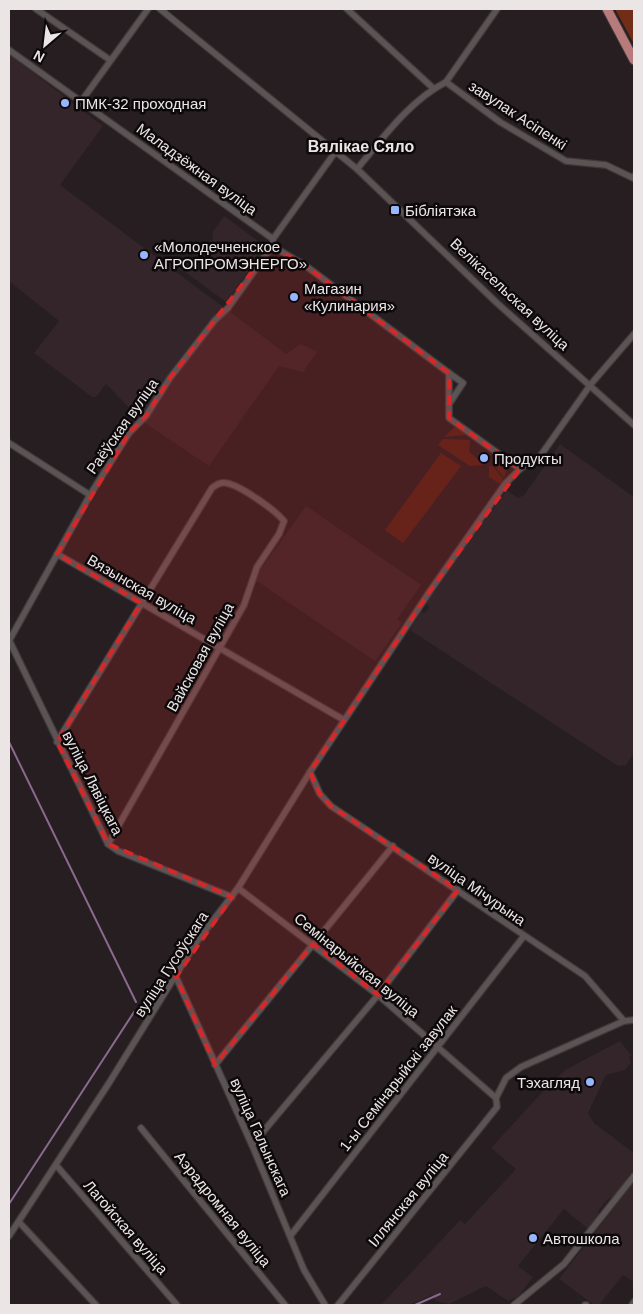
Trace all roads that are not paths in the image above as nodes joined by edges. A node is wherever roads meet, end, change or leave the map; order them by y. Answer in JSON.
{"nodes":[{"id":1,"x":36,"y":9,"type":"edge"},
{"id":2,"x":148,"y":9,"type":"edge"},
{"id":3,"x":160,"y":9,"type":"edge"},
{"id":4,"x":347,"y":9,"type":"edge"},
{"id":5,"x":497,"y":9,"type":"edge"},
{"id":6,"x":607,"y":9,"type":"edge"},
{"id":7,"x":9,"y":50,"type":"edge"},
{"id":8,"x":110,"y":60,"type":"junction"},
{"id":9,"x":634,"y":60,"type":"edge"},
{"id":10,"x":446,"y":82,"type":"junction"},
{"id":11,"x":434,"y":88,"type":"junction"},
{"id":12,"x":80,"y":103,"type":"junction"},
{"id":13,"x":336,"y":152,"type":"junction"},
{"id":14,"x":357,"y":169,"type":"junction"},
{"id":15,"x":634,"y":176,"type":"edge"},
{"id":16,"x":273,"y":239,"type":"junction"},
{"id":17,"x":272,"y":246,"type":"junction"},
{"id":18,"x":634,"y":334,"type":"edge"},
{"id":19,"x":450,"y":373,"type":"junction"},
{"id":20,"x":591,"y":384,"type":"junction"},
{"id":21,"x":449,"y":404,"type":"junction"},
{"id":22,"x":634,"y":425,"type":"edge"},
{"id":23,"x":9,"y":443,"type":"edge"},
{"id":24,"x":520,"y":469,"type":"junction"},
{"id":25,"x":90,"y":496,"type":"junction"},
{"id":26,"x":58,"y":554,"type":"junction"},
{"id":27,"x":141,"y":603,"type":"junction"},
{"id":28,"x":9,"y":641,"type":"edge"},
{"id":29,"x":221,"y":649,"type":"junction"},
{"id":30,"x":344,"y":720,"type":"junction"},
{"id":31,"x":56,"y":742,"type":"junction"},
{"id":32,"x":310,"y":772,"type":"junction"},
{"id":33,"x":108,"y":844,"type":"junction"},
{"id":34,"x":394,"y":846,"type":"junction"},
{"id":35,"x":238,"y":888,"type":"junction"},
{"id":36,"x":458,"y":890,"type":"junction"},
{"id":37,"x":232,"y":897,"type":"junction"},
{"id":38,"x":524,"y":936,"type":"junction"},
{"id":39,"x":313,"y":944,"type":"junction"},
{"id":40,"x":176,"y":977,"type":"junction"},
{"id":41,"x":378,"y":995,"type":"junction"},
{"id":42,"x":634,"y":1020,"type":"edge"},
{"id":43,"x":624,"y":1021,"type":"junction"},
{"id":44,"x":438,"y":1048,"type":"junction"},
{"id":45,"x":215,"y":1065,"type":"junction"},
{"id":46,"x":496,"y":1098,"type":"junction"},
{"id":47,"x":141,"y":1128,"type":"dead end"},
{"id":48,"x":252,"y":1146,"type":"junction"},
{"id":49,"x":56,"y":1165,"type":"junction"},
{"id":50,"x":634,"y":1176,"type":"edge"},
{"id":51,"x":19,"y":1222,"type":"junction"},
{"id":52,"x":290,"y":1235,"type":"junction"},
{"id":53,"x":9,"y":1236,"type":"edge"},
{"id":54,"x":634,"y":1302,"type":"edge"},
{"id":55,"x":96,"y":1305,"type":"edge"},
{"id":56,"x":177,"y":1305,"type":"edge"},
{"id":57,"x":285,"y":1305,"type":"edge"},
{"id":58,"x":325,"y":1305,"type":"edge"},
{"id":59,"x":338,"y":1305,"type":"edge"},
{"id":60,"x":514,"y":1305,"type":"edge"},
{"id":61,"x":632,"y":1305,"type":"edge"}],
"edges":[{"from":1,"to":8,"type":"street"},
{"from":2,"to":8,"type":"street"},
{"from":3,"to":13,"type":"street","name":"Велікасельская вуліца"},
{"from":4,"to":11,"type":"street"},
{"from":5,"to":10,"type":"street","name":"завулак Асіпенкі"},
{"from":6,"to":9,"type":"main road"},
{"from":7,"to":12,"type":"street","name":"Маладзёжная вуліца"},
{"from":8,"to":12,"type":"street"},
{"from":10,"to":11,"type":"street","name":"завулак Асіпенкі"},
{"from":10,"to":15,"type":"street","name":"завулак Асіпенкі"},
{"from":11,"to":14,"type":"street","name":"завулак Асіпенкі"},
{"from":12,"to":16,"type":"street","name":"Маладзёжная вуліца"},
{"from":13,"to":14,"type":"street","name":"Велікасельская вуліца"},
{"from":13,"to":16,"type":"street"},
{"from":14,"to":20,"type":"street","name":"Велікасельская вуліца"},
{"from":16,"to":17,"type":"street","name":"Раёўская вуліца"},
{"from":17,"to":19,"type":"street"},
{"from":17,"to":25,"type":"street","name":"Раёўская вуліца"},
{"from":18,"to":20,"type":"street"},
{"from":19,"to":21,"type":"street"},
{"from":19,"to":21,"type":"street"},
{"from":20,"to":22,"type":"street","name":"Велікасельская вуліца"},
{"from":20,"to":24,"type":"street"},
{"from":21,"to":24,"type":"street"},
{"from":23,"to":25,"type":"street"},
{"from":24,"to":30,"type":"street"},
{"from":25,"to":26,"type":"street","name":"Раёўская вуліца"},
{"from":26,"to":27,"type":"street","name":"Вязынская вуліца"},
{"from":26,"to":28,"type":"street","name":"Раёўская вуліца"},
{"from":27,"to":29,"type":"street","name":"Вязынская вуліца"},
{"from":27,"to":29,"type":"street","name":"Вайсковая вуліца"},
{"from":27,"to":31,"type":"street"},
{"from":28,"to":31,"type":"street","name":"вуліца Лявіцкага"},
{"from":29,"to":30,"type":"street","name":"Вязынская вуліца"},
{"from":29,"to":33,"type":"street","name":"Вайсковая вуліца"},
{"from":30,"to":32,"type":"street","name":"вуліца Гусоўскага"},
{"from":31,"to":33,"type":"street","name":"вуліца Лявіцкага"},
{"from":32,"to":34,"type":"street","name":"вуліца Мічурына"},
{"from":32,"to":35,"type":"street","name":"вуліца Гусоўскага"},
{"from":33,"to":37,"type":"street","name":"вуліца Лявіцкага"},
{"from":34,"to":36,"type":"street","name":"вуліца Мічурына"},
{"from":34,"to":39,"type":"street"},
{"from":35,"to":37,"type":"street","name":"вуліца Гусоўскага"},
{"from":35,"to":39,"type":"street","name":"Семінарыйская вуліца"},
{"from":36,"to":38,"type":"street","name":"вуліца Мічурына"},
{"from":36,"to":41,"type":"street"},
{"from":37,"to":40,"type":"street","name":"вуліца Гусоўскага"},
{"from":38,"to":43,"type":"street","name":"вуліца Мічурына"},
{"from":38,"to":44,"type":"street","name":"1-ы Семінарыйскі завулак"},
{"from":39,"to":41,"type":"street","name":"Семінарыйская вуліца"},
{"from":39,"to":45,"type":"street"},
{"from":40,"to":45,"type":"street","name":"вуліца Галынскага"},
{"from":40,"to":49,"type":"street","name":"вуліца Гусоўскага"},
{"from":41,"to":44,"type":"street","name":"Семінарыйская вуліца"},
{"from":41,"to":48,"type":"street"},
{"from":42,"to":43,"type":"street"},
{"from":43,"to":46,"type":"street"},
{"from":44,"to":46,"type":"street","name":"Семінарыйская вуліца"},
{"from":44,"to":52,"type":"street","name":"1-ы Семінарыйскі завулак"},
{"from":45,"to":48,"type":"street","name":"вуліца Галынскага"},
{"from":46,"to":59,"type":"street","name":"Іллянская вуліца"},
{"from":47,"to":57,"type":"street","name":"Аэрадромная вуліца"},
{"from":48,"to":52,"type":"street","name":"вуліца Галынскага"},
{"from":49,"to":51,"type":"street","name":"вуліца Гусоўскага"},
{"from":49,"to":56,"type":"street","name":"Лагойская вуліца"},
{"from":50,"to":60,"type":"street"},
{"from":51,"to":53,"type":"street","name":"вуліца Гусоўскага"},
{"from":51,"to":55,"type":"street"},
{"from":52,"to":58,"type":"street","name":"вуліца Галынскага"},
{"from":54,"to":61,"type":"street"}]}
